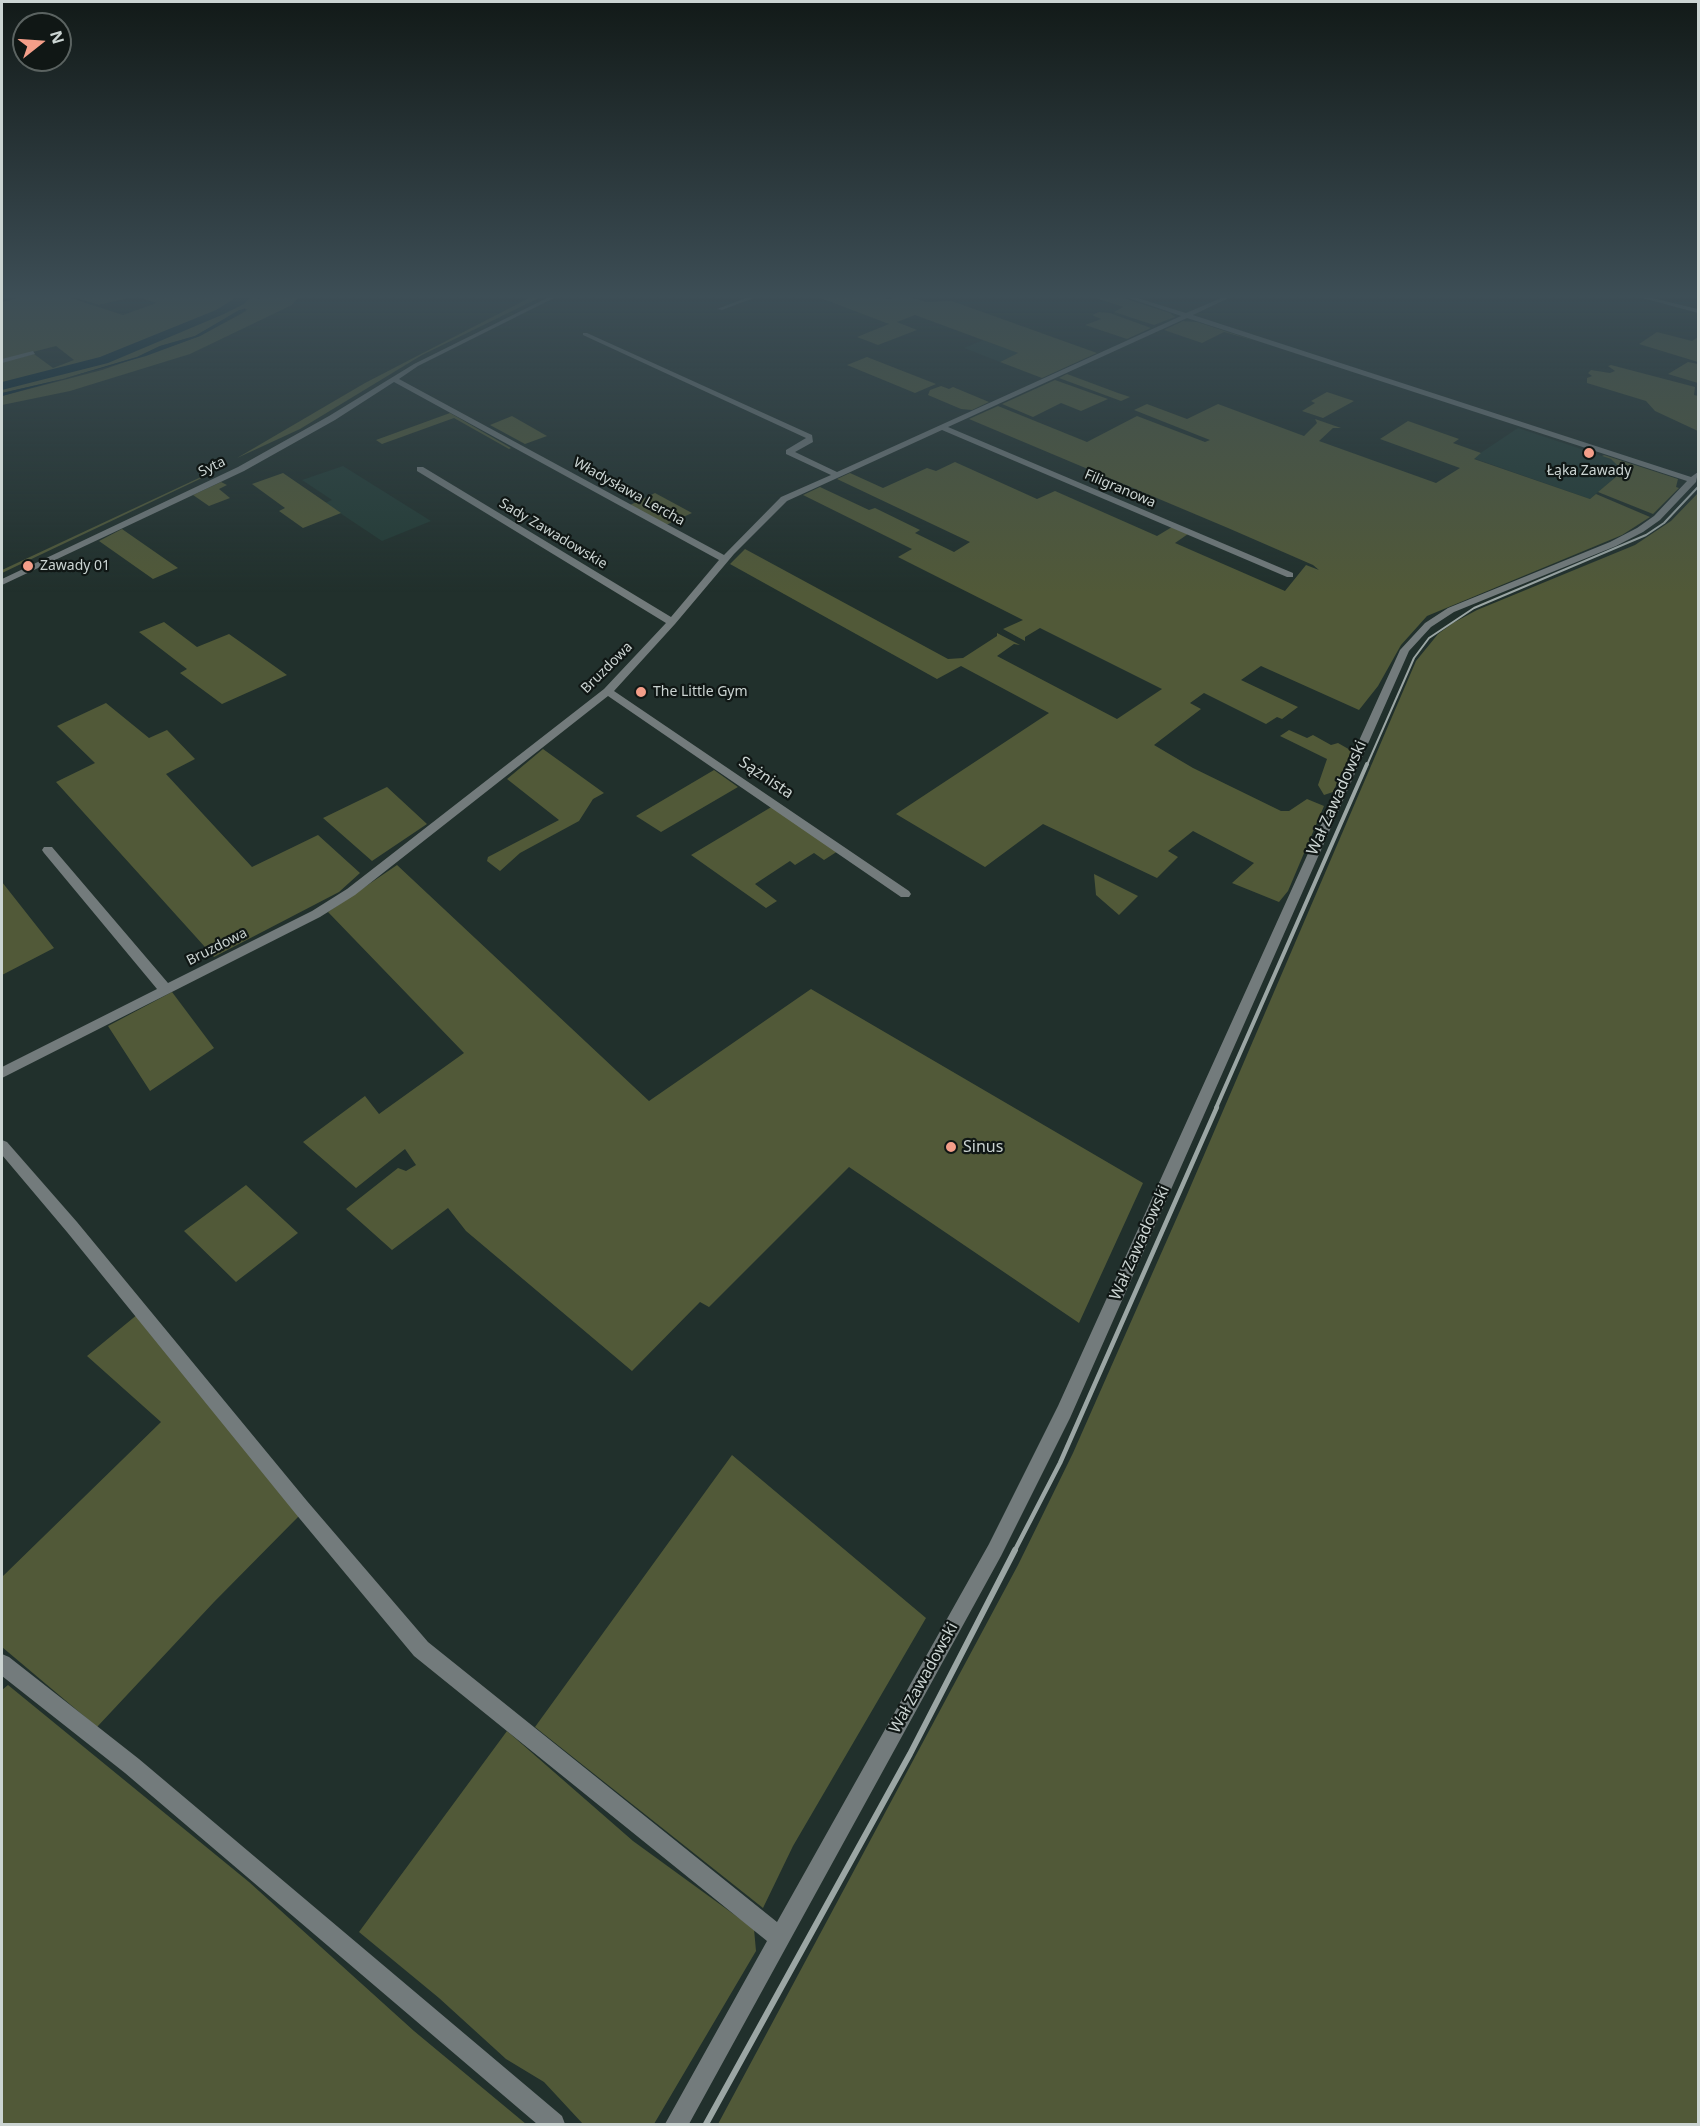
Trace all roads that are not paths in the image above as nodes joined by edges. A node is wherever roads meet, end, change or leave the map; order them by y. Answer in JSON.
{"nodes":[{"id":1,"x":368,"y":395,"type":"edge"},
{"id":2,"x":424,"y":395,"type":"edge"},
{"id":3,"x":718,"y":395,"type":"edge"},
{"id":4,"x":1011,"y":395,"type":"edge"},
{"id":5,"x":1436,"y":395,"type":"edge"},
{"id":6,"x":941,"y":427,"type":"junction"},
{"id":7,"x":420,"y":469,"type":"dead end"},
{"id":8,"x":836,"y":474,"type":"junction"},
{"id":9,"x":1696,"y":477,"type":"edge"},
{"id":10,"x":724,"y":560,"type":"junction"},
{"id":11,"x":1290,"y":575,"type":"dead end"},
{"id":12,"x":2,"y":582,"type":"edge"},
{"id":13,"x":672,"y":622,"type":"junction"},
{"id":14,"x":608,"y":691,"type":"junction"},
{"id":15,"x":48,"y":850,"type":"dead end"},
{"id":16,"x":905,"y":894,"type":"dead end"},
{"id":17,"x":166,"y":990,"type":"junction"},
{"id":18,"x":2,"y":1073,"type":"edge"},
{"id":19,"x":2,"y":1146,"type":"edge"},
{"id":20,"x":2,"y":1664,"type":"edge"},
{"id":21,"x":780,"y":1938,"type":"junction"},
{"id":22,"x":554,"y":2124,"type":"edge"},
{"id":23,"x":677,"y":2124,"type":"edge"}],
"edges":[{"from":1,"to":12,"type":"street","name":"Syta"},
{"from":2,"to":10,"type":"street","name":"Władysława Lercha"},
{"from":3,"to":8,"type":"street"},
{"from":4,"to":6,"type":"street","name":"Bruzdowa"},
{"from":5,"to":9,"type":"street"},
{"from":6,"to":8,"type":"street","name":"Bruzdowa"},
{"from":6,"to":11,"type":"street","name":"Filigranowa"},
{"from":7,"to":13,"type":"street","name":"Sady Zawadowskie"},
{"from":8,"to":10,"type":"street","name":"Bruzdowa"},
{"from":9,"to":21,"type":"street","name":"Wał Zawadowski"},
{"from":10,"to":13,"type":"street","name":"Bruzdowa"},
{"from":13,"to":14,"type":"street","name":"Bruzdowa"},
{"from":14,"to":16,"type":"street","name":"Sążnista"},
{"from":14,"to":17,"type":"street","name":"Bruzdowa"},
{"from":15,"to":17,"type":"street"},
{"from":17,"to":18,"type":"street","name":"Bruzdowa"},
{"from":19,"to":21,"type":"street"},
{"from":20,"to":22,"type":"street"},
{"from":21,"to":23,"type":"street","name":"Wał Zawadowski"}]}
